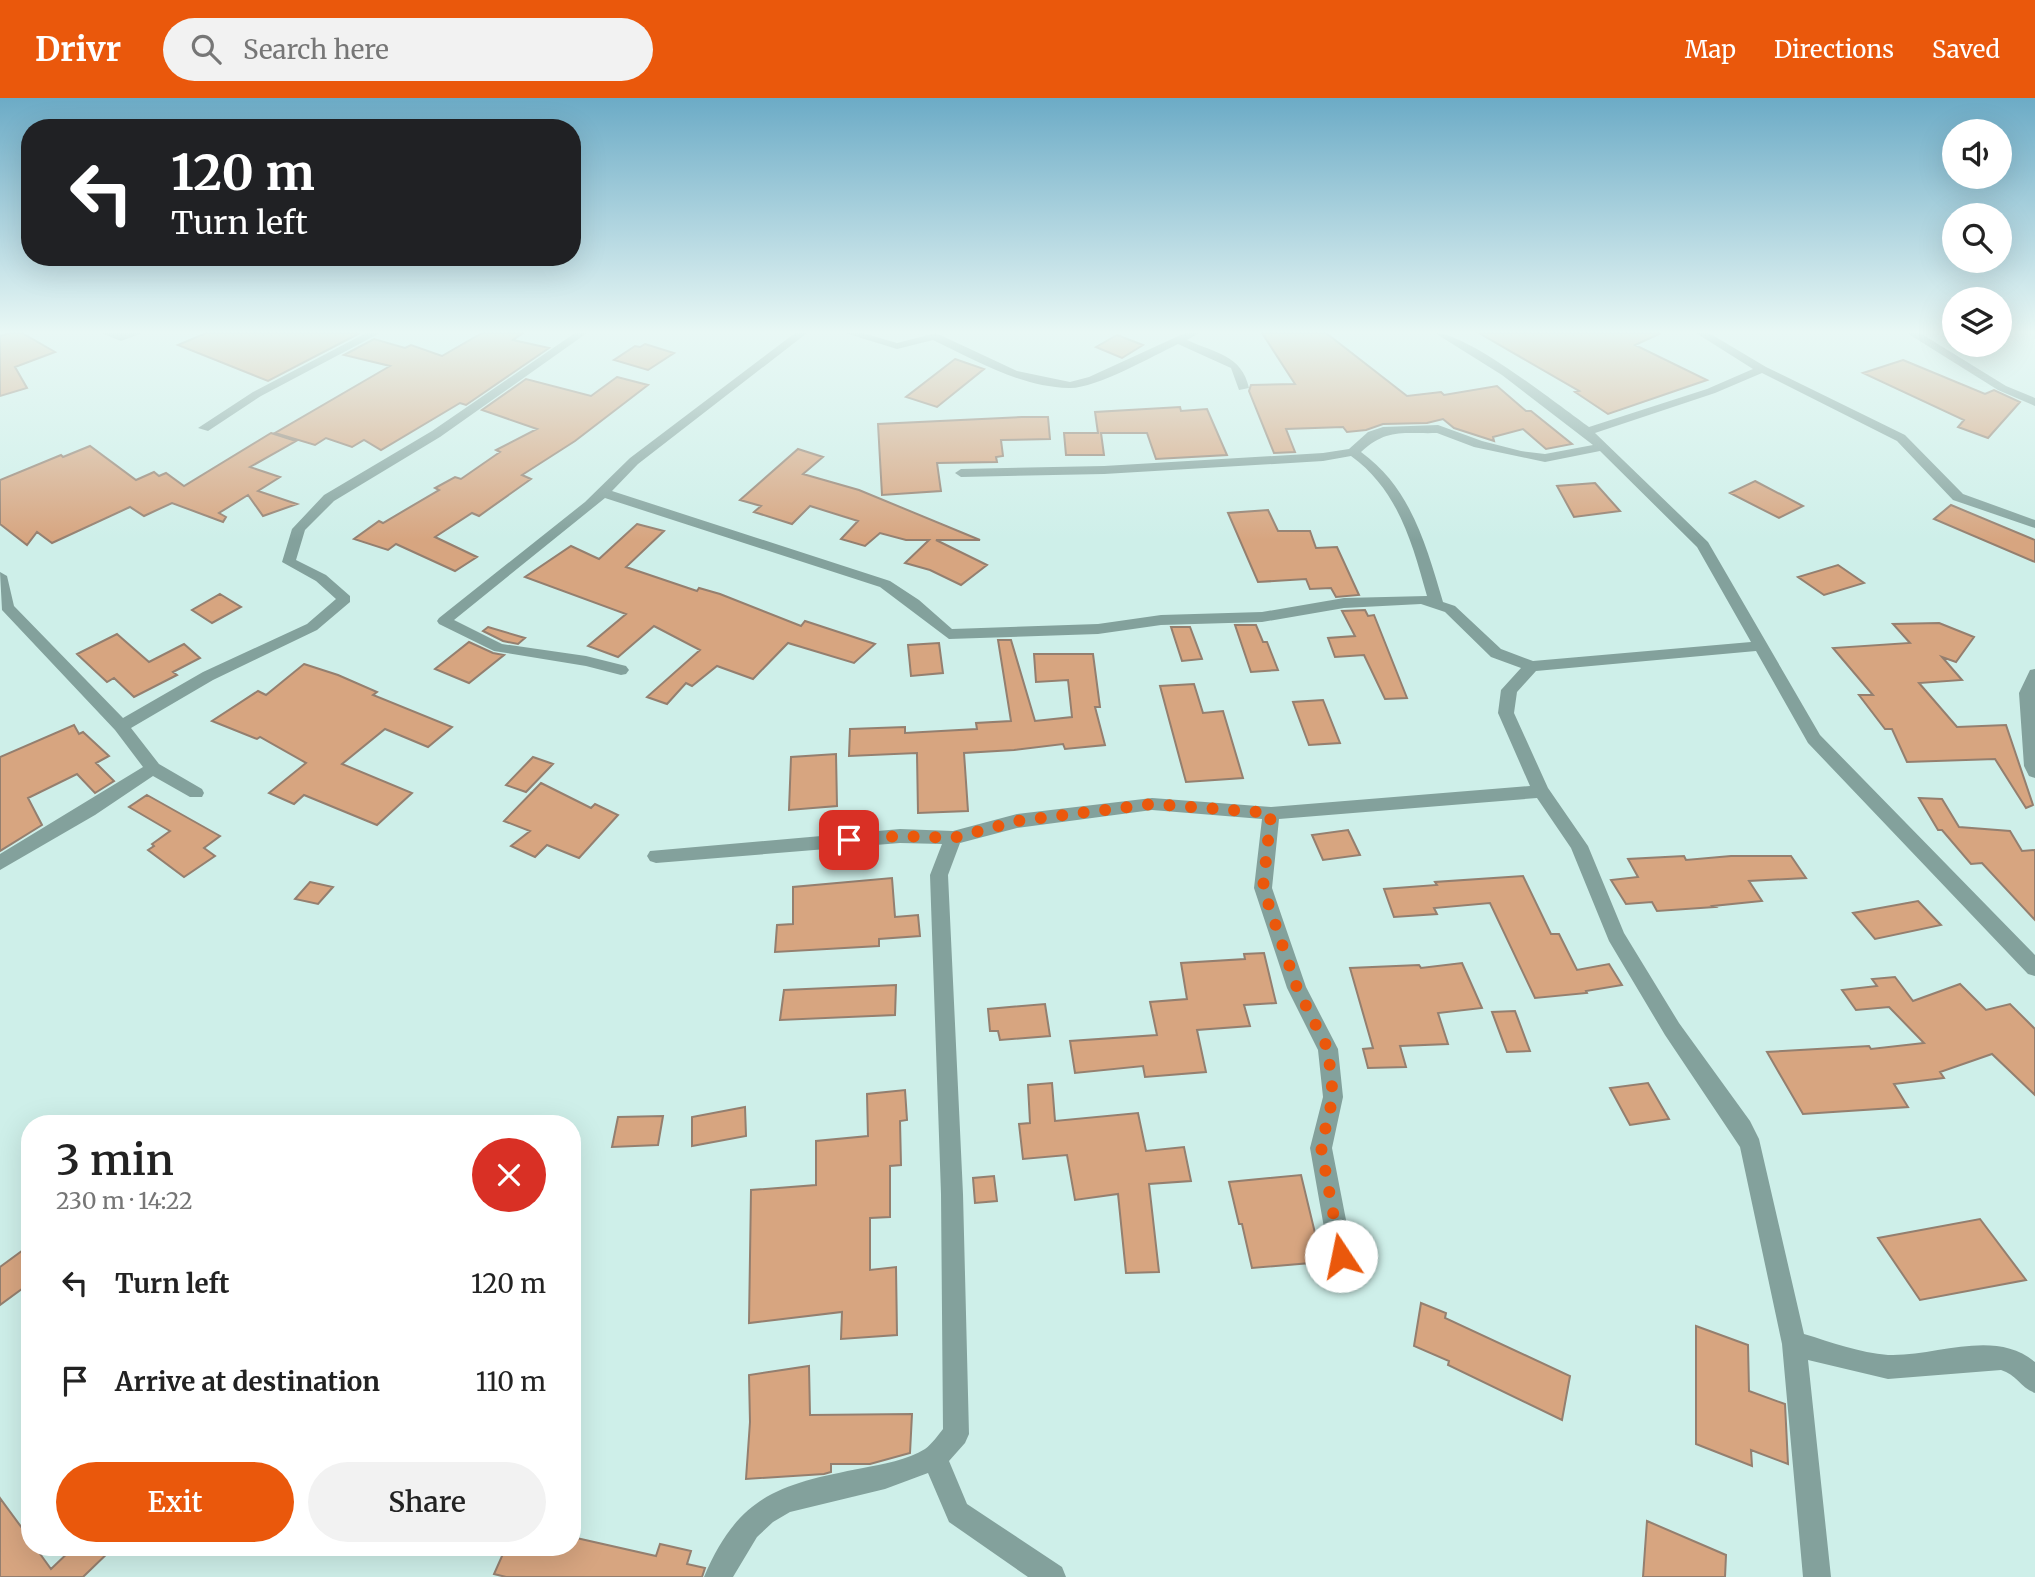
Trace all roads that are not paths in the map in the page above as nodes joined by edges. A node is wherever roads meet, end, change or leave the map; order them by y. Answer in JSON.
{"nodes":[{"id":1,"x":244,"y":402,"type":"edge"},
{"id":2,"x":482,"y":402,"type":"edge"},
{"id":3,"x":711,"y":402,"type":"edge"},
{"id":4,"x":1546,"y":402,"type":"edge"},
{"id":5,"x":1678,"y":402,"type":"edge"},
{"id":6,"x":1829,"y":402,"type":"edge"},
{"id":7,"x":204,"y":428,"type":"dead end"},
{"id":8,"x":1587,"y":432,"type":"junction"},
{"id":9,"x":1602,"y":447,"type":"junction"},
{"id":10,"x":1353,"y":452,"type":"junction"},
{"id":11,"x":961,"y":473,"type":"dead end"},
{"id":12,"x":604,"y":493,"type":"junction"},
{"id":13,"x":2035,"y":524,"type":"edge"},
{"id":14,"x":0,"y":576,"type":"edge"},
{"id":15,"x":1437,"y":604,"type":"junction"},
{"id":16,"x":1761,"y":646,"type":"junction"},
{"id":17,"x":1532,"y":666,"type":"junction"},
{"id":18,"x":621,"y":670,"type":"dead end"},
{"id":19,"x":2035,"y":674,"type":"edge"},
{"id":20,"x":121,"y":726,"type":"junction"},
{"id":21,"x":153,"y":768,"type":"junction"},
{"id":22,"x":2035,"y":772,"type":"edge"},
{"id":23,"x":1541,"y":791,"type":"junction"},
{"id":24,"x":196,"y":793,"type":"dead end"},
{"id":25,"x":1271,"y":813,"type":"junction"},
{"id":26,"x":953,"y":838,"type":"junction"},
{"id":27,"x":656,"y":856,"type":"dead end"},
{"id":28,"x":0,"y":863,"type":"edge"},
{"id":29,"x":2035,"y":968,"type":"edge"},
{"id":30,"x":1341,"y":1256,"type":"dead end"},
{"id":31,"x":1794,"y":1344,"type":"junction"},
{"id":32,"x":2035,"y":1381,"type":"edge"},
{"id":33,"x":934,"y":1458,"type":"junction"},
{"id":34,"x":718,"y":1577,"type":"edge"},
{"id":35,"x":1052,"y":1577,"type":"edge"},
{"id":36,"x":1817,"y":1577,"type":"edge"}],
"edges":[{"from":1,"to":7,"type":"street"},
{"from":2,"to":20,"type":"street"},
{"from":3,"to":12,"type":"street"},
{"from":4,"to":8,"type":"street"},
{"from":5,"to":8,"type":"street"},
{"from":6,"to":13,"type":"street"},
{"from":8,"to":9,"type":"street"},
{"from":9,"to":10,"type":"street"},
{"from":9,"to":16,"type":"street"},
{"from":10,"to":11,"type":"street"},
{"from":10,"to":15,"type":"street"},
{"from":12,"to":15,"type":"street"},
{"from":12,"to":18,"type":"street"},
{"from":14,"to":20,"type":"street"},
{"from":15,"to":17,"type":"street"},
{"from":16,"to":17,"type":"street"},
{"from":16,"to":29,"type":"street"},
{"from":17,"to":23,"type":"street"},
{"from":19,"to":22,"type":"street"},
{"from":20,"to":21,"type":"street"},
{"from":21,"to":24,"type":"street"},
{"from":21,"to":28,"type":"street"},
{"from":23,"to":25,"type":"street"},
{"from":23,"to":31,"type":"street"},
{"from":25,"to":26,"type":"street"},
{"from":25,"to":30,"type":"street"},
{"from":26,"to":27,"type":"street"},
{"from":26,"to":33,"type":"street"},
{"from":31,"to":32,"type":"street"},
{"from":31,"to":36,"type":"street"},
{"from":33,"to":34,"type":"street"},
{"from":33,"to":35,"type":"street"}]}
